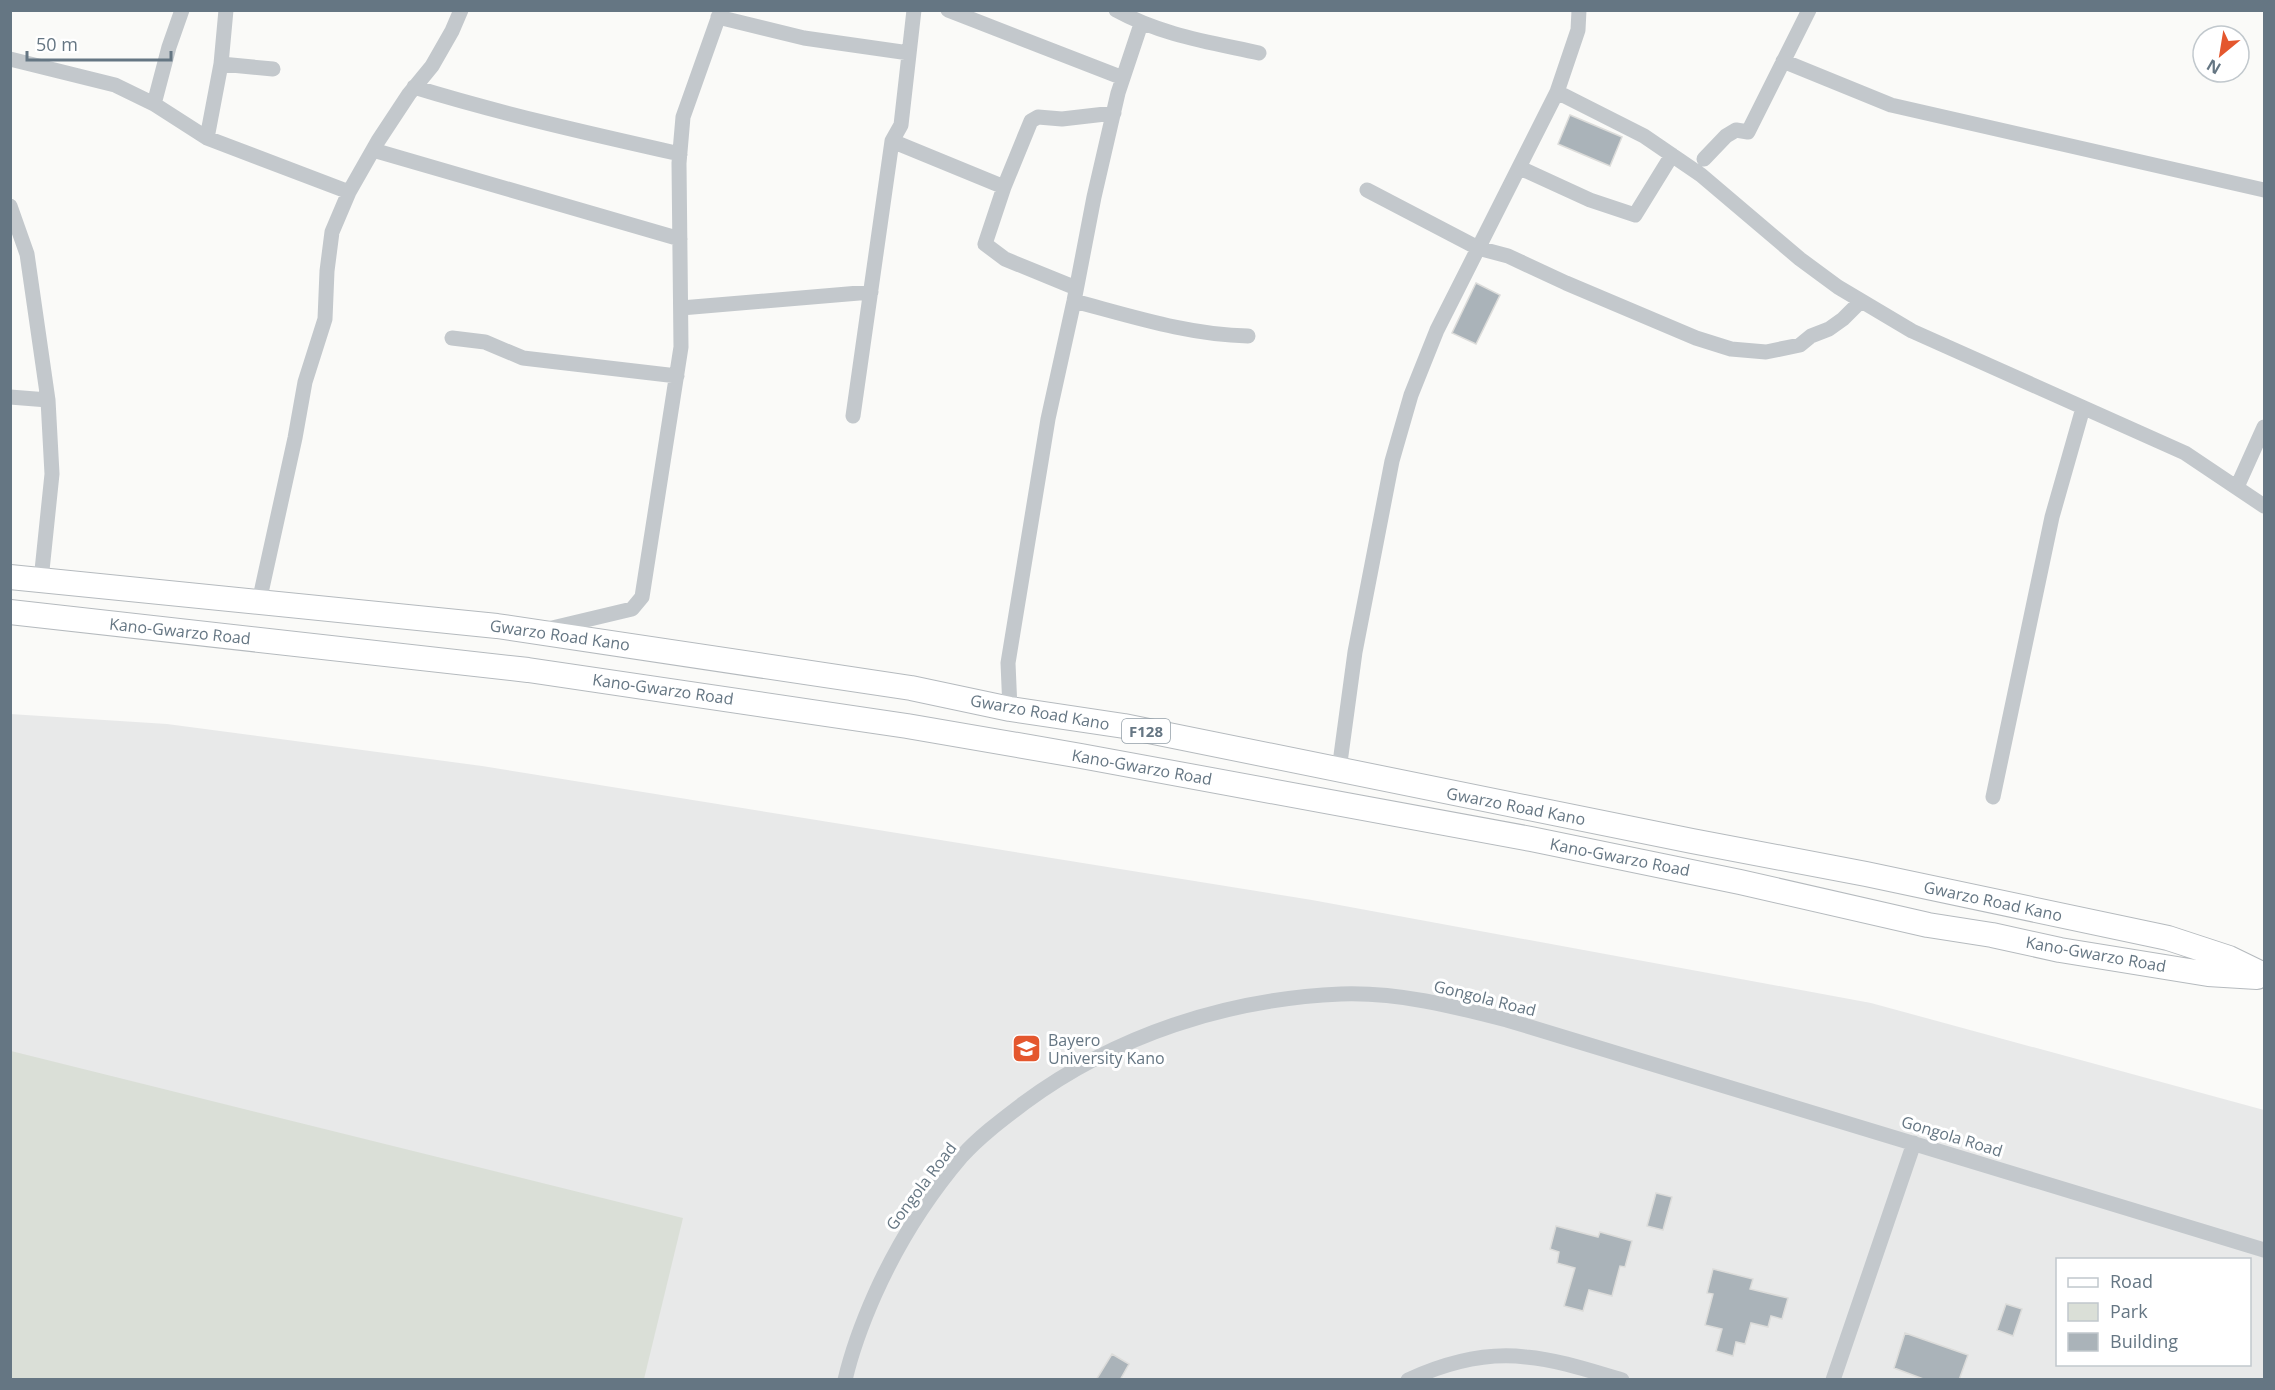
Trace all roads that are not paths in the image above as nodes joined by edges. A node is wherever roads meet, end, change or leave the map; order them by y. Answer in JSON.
{"nodes":[{"id":1,"x":182,"y":10,"type":"edge"},
{"id":2,"x":226,"y":10,"type":"edge"},
{"id":3,"x":461,"y":10,"type":"edge"},
{"id":4,"x":914,"y":10,"type":"edge"},
{"id":5,"x":1116,"y":10,"type":"edge"},
{"id":6,"x":1579,"y":10,"type":"edge"},
{"id":7,"x":1809,"y":10,"type":"edge"},
{"id":8,"x":948,"y":11,"type":"edge"},
{"id":9,"x":720,"y":14,"type":"edge"},
{"id":10,"x":1141,"y":24,"type":"junction"},
{"id":11,"x":909,"y":53,"type":"junction"},
{"id":12,"x":1259,"y":53,"type":"dead end"},
{"id":13,"x":10,"y":59,"type":"edge"},
{"id":14,"x":1783,"y":61,"type":"junction"},
{"id":15,"x":221,"y":64,"type":"junction"},
{"id":16,"x":273,"y":69,"type":"dead end"},
{"id":17,"x":1123,"y":78,"type":"junction"},
{"id":18,"x":414,"y":87,"type":"junction"},
{"id":19,"x":1557,"y":92,"type":"junction"},
{"id":20,"x":154,"y":104,"type":"junction"},
{"id":21,"x":1114,"y":113,"type":"junction"},
{"id":22,"x":207,"y":138,"type":"junction"},
{"id":23,"x":892,"y":141,"type":"junction"},
{"id":24,"x":373,"y":150,"type":"junction"},
{"id":25,"x":680,"y":154,"type":"junction"},
{"id":26,"x":1672,"y":155,"type":"junction"},
{"id":27,"x":1704,"y":159,"type":"dead end"},
{"id":28,"x":1520,"y":168,"type":"junction"},
{"id":29,"x":1004,"y":187,"type":"junction"},
{"id":30,"x":1367,"y":190,"type":"dead end"},
{"id":31,"x":2265,"y":190,"type":"edge"},
{"id":32,"x":349,"y":192,"type":"junction"},
{"id":33,"x":10,"y":206,"type":"edge"},
{"id":34,"x":680,"y":239,"type":"junction"},
{"id":35,"x":1478,"y":248,"type":"junction"},
{"id":36,"x":871,"y":292,"type":"junction"},
{"id":37,"x":1075,"y":294,"type":"junction"},
{"id":38,"x":1861,"y":301,"type":"junction"},
{"id":39,"x":681,"y":308,"type":"junction"},
{"id":40,"x":1248,"y":336,"type":"dead end"},
{"id":41,"x":452,"y":338,"type":"dead end"},
{"id":42,"x":676,"y":376,"type":"junction"},
{"id":43,"x":10,"y":397,"type":"edge"},
{"id":44,"x":48,"y":400,"type":"junction"},
{"id":45,"x":2083,"y":408,"type":"junction"},
{"id":46,"x":853,"y":416,"type":"dead end"},
{"id":47,"x":2265,"y":427,"type":"edge"},
{"id":48,"x":2237,"y":488,"type":"junction"},
{"id":49,"x":2265,"y":507,"type":"edge"},
{"id":50,"x":10,"y":577,"type":"edge"},
{"id":51,"x":41,"y":580,"type":"junction"},
{"id":52,"x":259,"y":602,"type":"junction"},
{"id":53,"x":10,"y":612,"type":"edge"},
{"id":54,"x":536,"y":631,"type":"junction"},
{"id":55,"x":1010,"y":709,"type":"junction"},
{"id":56,"x":1339,"y":770,"type":"junction"},
{"id":57,"x":1993,"y":797,"type":"dead end"},
{"id":58,"x":2265,"y":976,"type":"edge"},
{"id":59,"x":1914,"y":1143,"type":"junction"},
{"id":60,"x":2265,"y":1250,"type":"edge"},
{"id":61,"x":845,"y":1380,"type":"edge"},
{"id":62,"x":1408,"y":1380,"type":"edge"},
{"id":63,"x":1622,"y":1380,"type":"edge"},
{"id":64,"x":1833,"y":1380,"type":"edge"}],
"edges":[{"from":1,"to":20,"type":"street"},
{"from":2,"to":15,"type":"street"},
{"from":3,"to":18,"type":"street"},
{"from":4,"to":11,"type":"street"},
{"from":5,"to":10,"type":"street"},
{"from":6,"to":19,"type":"street"},
{"from":7,"to":14,"type":"street"},
{"from":8,"to":17,"type":"street"},
{"from":9,"to":11,"type":"street"},
{"from":9,"to":25,"type":"street"},
{"from":10,"to":12,"type":"street"},
{"from":10,"to":17,"type":"street"},
{"from":11,"to":23,"type":"street"},
{"from":13,"to":20,"type":"street"},
{"from":14,"to":27,"type":"street"},
{"from":14,"to":31,"type":"street"},
{"from":15,"to":16,"type":"street"},
{"from":15,"to":22,"type":"street"},
{"from":17,"to":21,"type":"street"},
{"from":18,"to":24,"type":"street"},
{"from":18,"to":25,"type":"street"},
{"from":19,"to":26,"type":"street"},
{"from":19,"to":28,"type":"street"},
{"from":20,"to":22,"type":"street"},
{"from":21,"to":29,"type":"street"},
{"from":21,"to":37,"type":"street"},
{"from":22,"to":32,"type":"street"},
{"from":23,"to":29,"type":"street"},
{"from":23,"to":36,"type":"street"},
{"from":24,"to":32,"type":"street"},
{"from":24,"to":34,"type":"street"},
{"from":25,"to":34,"type":"street"},
{"from":26,"to":28,"type":"street"},
{"from":26,"to":38,"type":"street"},
{"from":28,"to":35,"type":"street"},
{"from":29,"to":37,"type":"street"},
{"from":30,"to":35,"type":"street"},
{"from":32,"to":52,"type":"street"},
{"from":33,"to":44,"type":"street"},
{"from":34,"to":39,"type":"street"},
{"from":35,"to":38,"type":"street"},
{"from":35,"to":56,"type":"street"},
{"from":36,"to":39,"type":"street"},
{"from":36,"to":46,"type":"street"},
{"from":37,"to":40,"type":"street"},
{"from":37,"to":55,"type":"street"},
{"from":38,"to":45,"type":"street"},
{"from":39,"to":42,"type":"street"},
{"from":41,"to":42,"type":"street"},
{"from":42,"to":54,"type":"street"},
{"from":43,"to":44,"type":"street"},
{"from":44,"to":51,"type":"street"},
{"from":45,"to":48,"type":"street"},
{"from":45,"to":57,"type":"street"},
{"from":47,"to":48,"type":"street"},
{"from":48,"to":49,"type":"street"},
{"from":50,"to":51,"type":"main road","name":"Gwarzo Road Kano","number":"F128"},
{"from":51,"to":52,"type":"main road","name":"Gwarzo Road Kano","number":"F128"},
{"from":52,"to":54,"type":"main road","name":"Gwarzo Road Kano","number":"F128"},
{"from":53,"to":58,"type":"main road","name":"Kano-Gwarzo Road","number":"F128"},
{"from":54,"to":55,"type":"main road","name":"Gwarzo Road Kano","number":"F128"},
{"from":55,"to":56,"type":"main road","name":"Gwarzo Road Kano","number":"F128"},
{"from":56,"to":58,"type":"main road","name":"Gwarzo Road Kano","number":"F128"},
{"from":59,"to":60,"type":"street","name":"Gongola Road"},
{"from":59,"to":61,"type":"street","name":"Gongola Road"},
{"from":59,"to":64,"type":"street"},
{"from":62,"to":63,"type":"street"}]}
